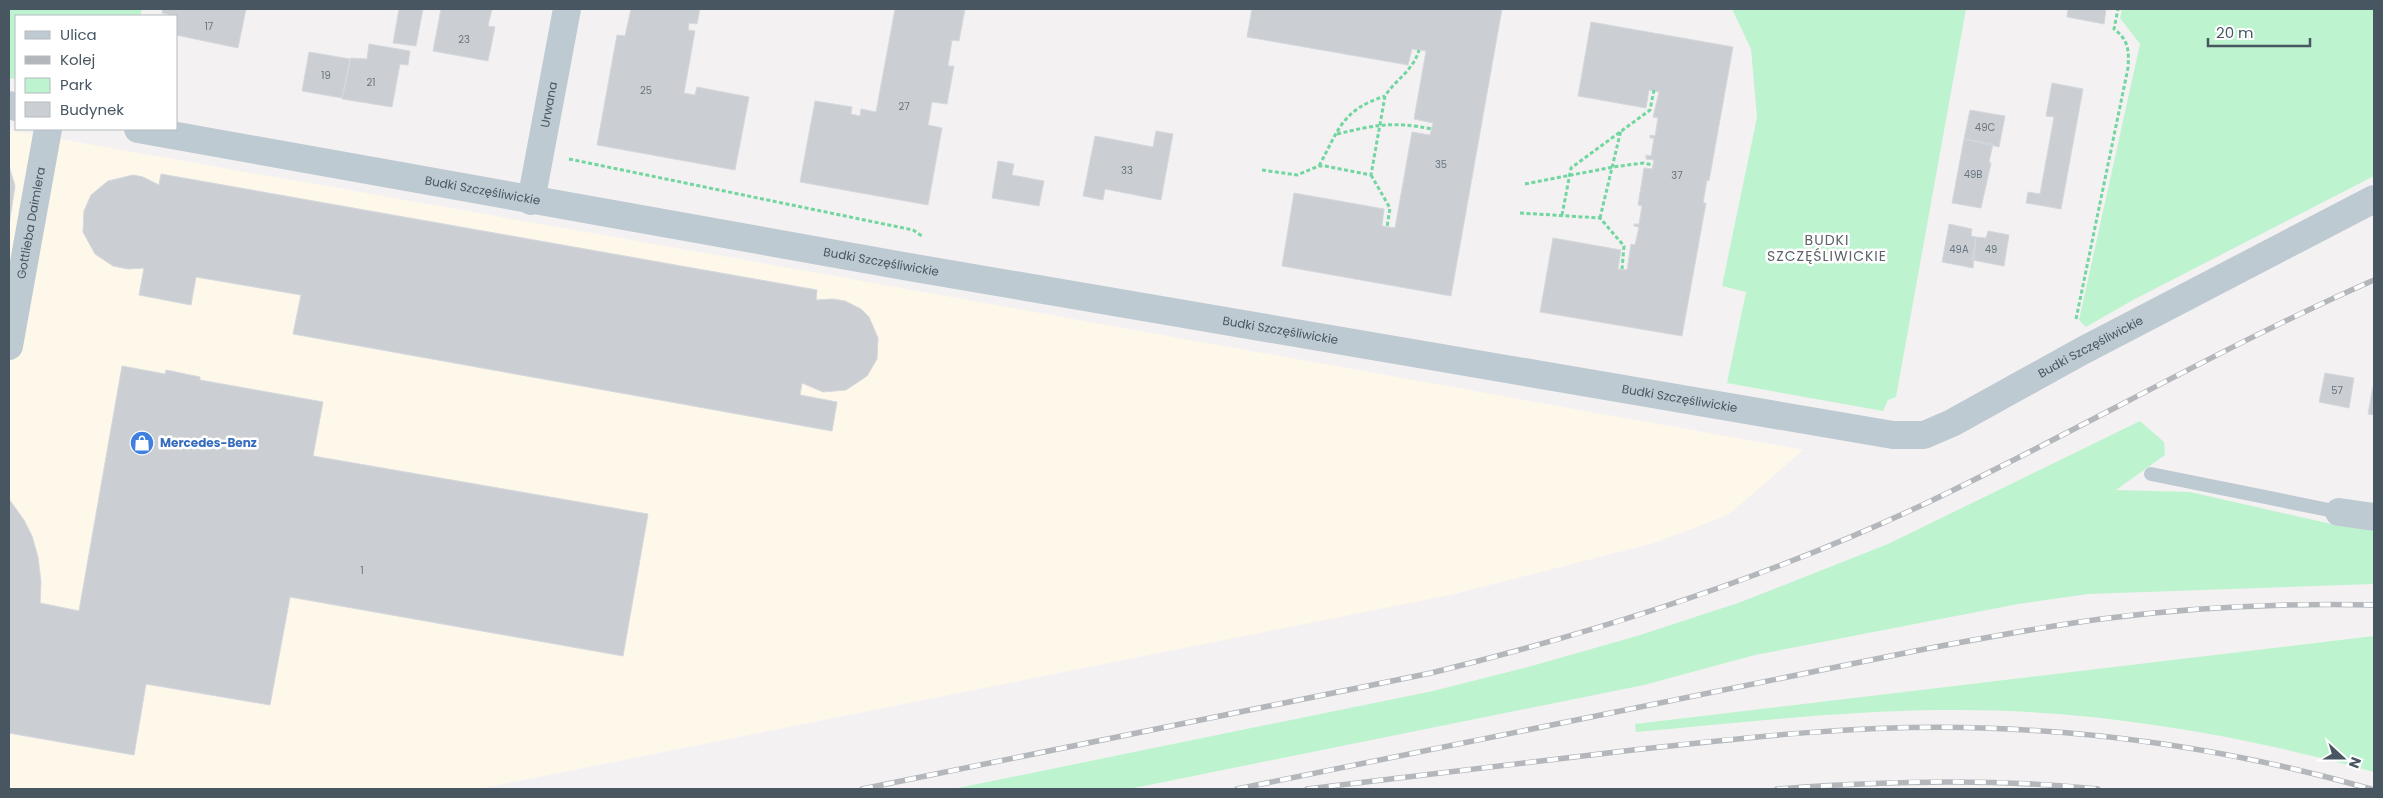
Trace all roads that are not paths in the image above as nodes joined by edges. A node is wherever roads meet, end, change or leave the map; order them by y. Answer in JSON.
{"nodes":[{"id":1,"x":567,"y":9,"type":"edge"},
{"id":2,"x":48,"y":130,"type":"edge"},
{"id":3,"x":144,"y":130,"type":"edge"},
{"id":4,"x":2374,"y":199,"type":"edge"},
{"id":5,"x":530,"y":201,"type":"junction"},
{"id":6,"x":9,"y":346,"type":"edge"},
{"id":7,"x":2151,"y":474,"type":"dead end"},
{"id":8,"x":2339,"y":512,"type":"joint"},
{"id":9,"x":2374,"y":517,"type":"edge"}],
"edges":[{"from":1,"to":5,"type":"street","name":"Urwana"},
{"from":2,"to":6,"type":"street","name":"Gottlieba Daimlera"},
{"from":3,"to":5,"type":"street","name":"Budki Szczęśliwickie"},
{"from":4,"to":5,"type":"street","name":"Budki Szczęśliwickie"},
{"from":7,"to":8,"type":"lane"},
{"from":8,"to":9,"type":"street"}]}
